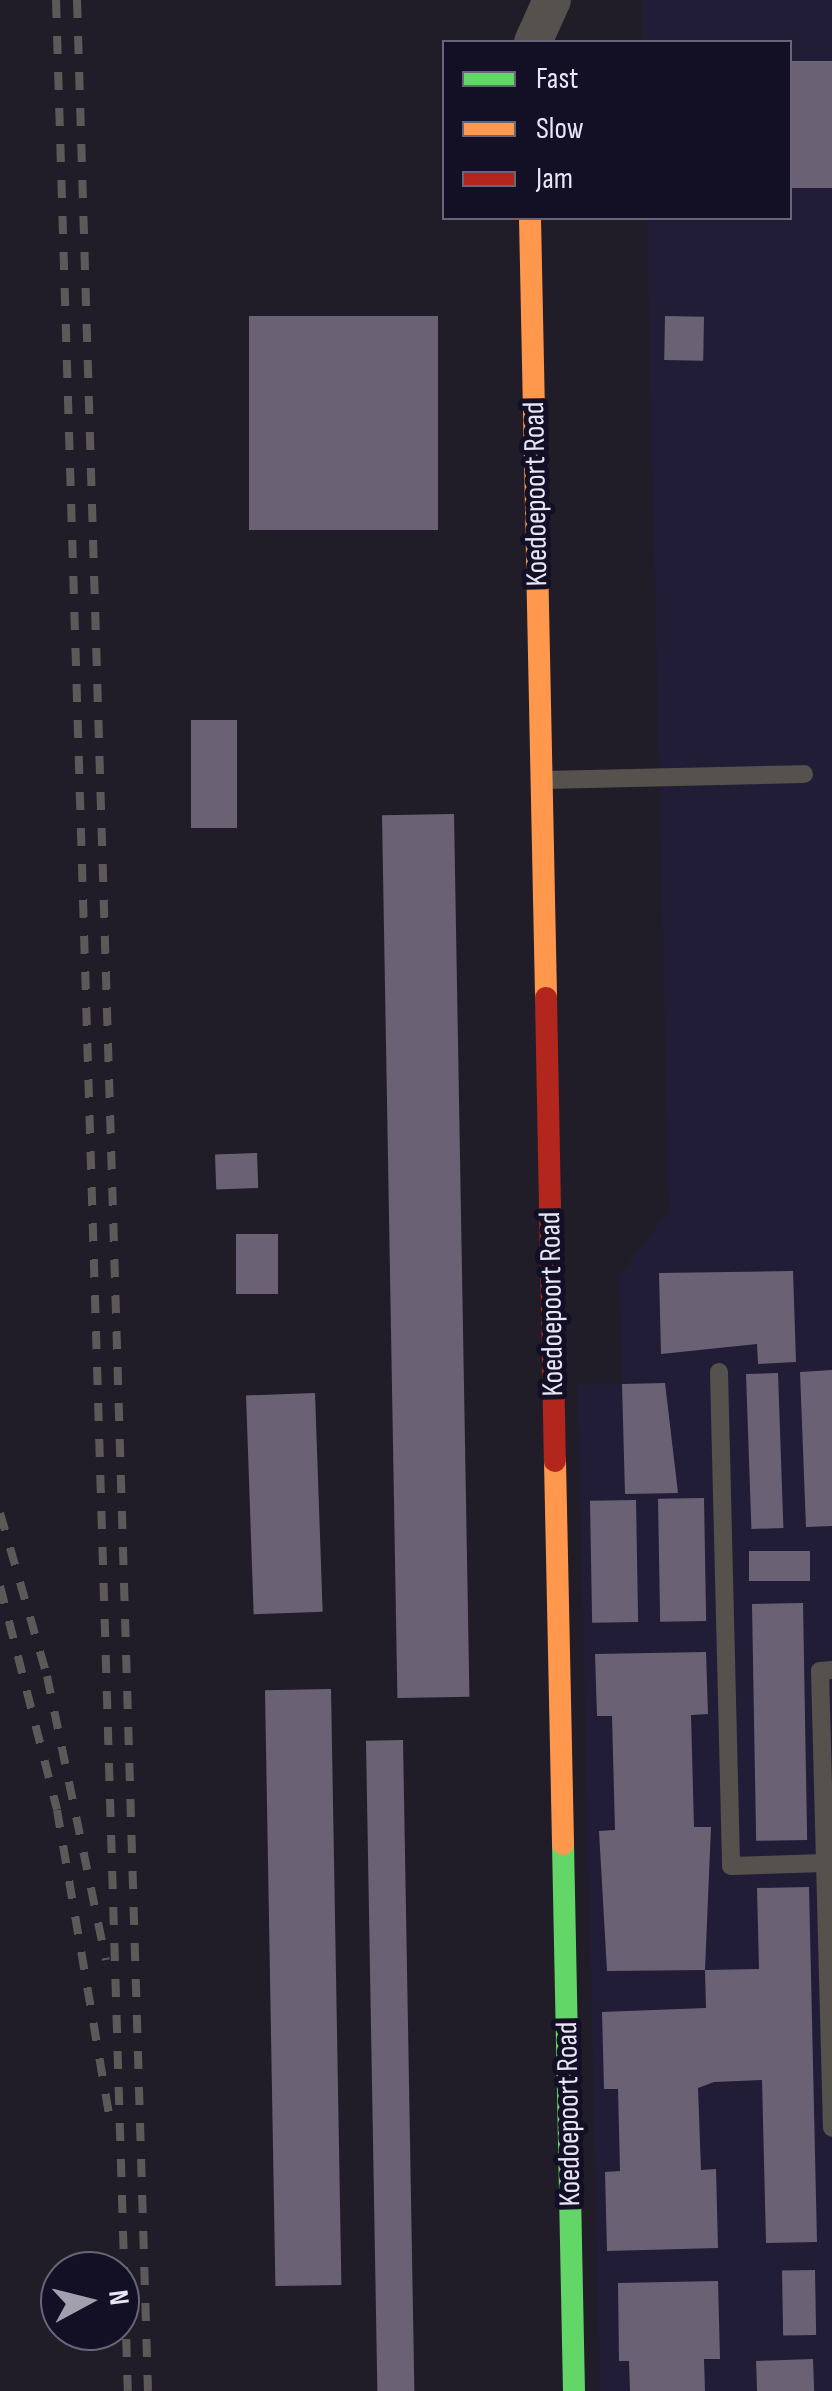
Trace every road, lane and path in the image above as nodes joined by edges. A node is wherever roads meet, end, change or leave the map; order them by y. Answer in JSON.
{"nodes":[{"id":1,"x":552,"y":0,"type":"edge"},
{"id":2,"x":534,"y":40,"type":"edge"},
{"id":3,"x":530,"y":220,"type":"edge"},
{"id":4,"x":804,"y":774,"type":"dead end"},
{"id":5,"x":542,"y":780,"type":"junction"},
{"id":6,"x":719,"y":1372,"type":"dead end"},
{"id":7,"x":832,"y":1670,"type":"edge"},
{"id":8,"x":825,"y":1863,"type":"junction"},
{"id":9,"x":832,"y":2128,"type":"edge"},
{"id":10,"x":574,"y":2391,"type":"edge"}],
"edges":[{"from":1,"to":2,"type":"street"},
{"from":3,"to":5,"type":"street","name":"Koedoepoort Road"},
{"from":4,"to":5,"type":"lane"},
{"from":5,"to":10,"type":"street","name":"Koedoepoort Road"},
{"from":6,"to":8,"type":"lane"},
{"from":7,"to":8,"type":"lane"},
{"from":8,"to":9,"type":"lane"}]}
